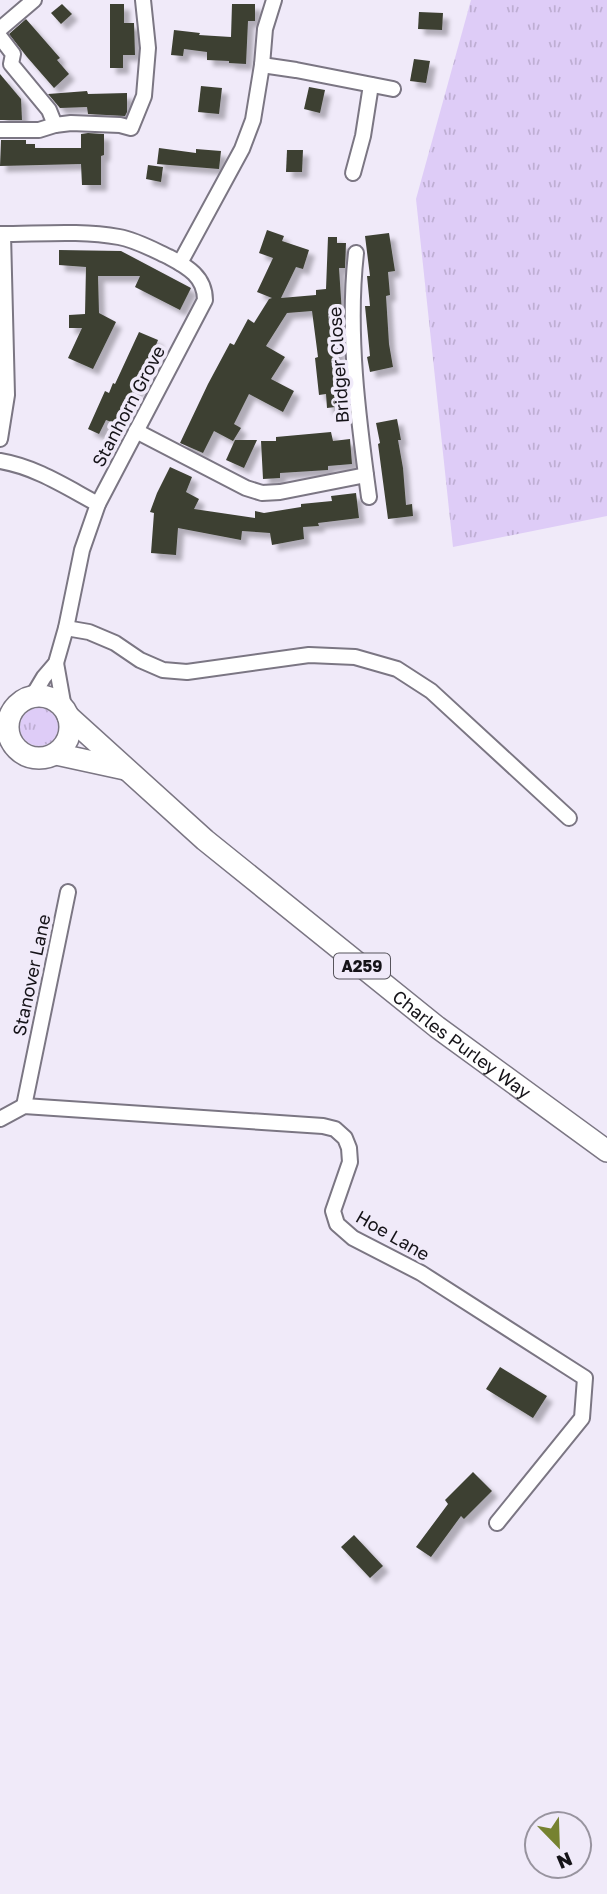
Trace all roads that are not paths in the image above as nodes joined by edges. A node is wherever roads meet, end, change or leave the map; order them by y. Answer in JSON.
{"nodes":[{"id":1,"x":34,"y":0,"type":"edge"},
{"id":2,"x":143,"y":0,"type":"edge"},
{"id":3,"x":274,"y":0,"type":"edge"},
{"id":4,"x":0,"y":29,"type":"edge"},
{"id":5,"x":0,"y":37,"type":"edge"},
{"id":6,"x":262,"y":65,"type":"junction"},
{"id":7,"x":371,"y":85,"type":"junction"},
{"id":8,"x":393,"y":89,"type":"dead end"},
{"id":9,"x":55,"y":125,"type":"junction"},
{"id":10,"x":0,"y":130,"type":"edge"},
{"id":11,"x":353,"y":173,"type":"dead end"},
{"id":12,"x":2,"y":234,"type":"edge"},
{"id":13,"x":356,"y":253,"type":"dead end"},
{"id":14,"x":180,"y":263,"type":"junction"},
{"id":15,"x":135,"y":431,"type":"junction"},
{"id":16,"x":0,"y":439,"type":"edge"},
{"id":17,"x":0,"y":461,"type":"edge"},
{"id":18,"x":366,"y":475,"type":"junction"},
{"id":19,"x":369,"y":497,"type":"dead end"},
{"id":20,"x":98,"y":504,"type":"junction"},
{"id":21,"x":66,"y":628,"type":"junction"},
{"id":22,"x":56,"y":663,"type":"junction"},
{"id":23,"x":17,"y":700,"type":"edge"},
{"id":24,"x":66,"y":712,"type":"junction"},
{"id":25,"x":6,"y":735,"type":"edge"},
{"id":26,"x":56,"y":754,"type":"junction"},
{"id":27,"x":128,"y":770,"type":"junction"},
{"id":28,"x":569,"y":818,"type":"dead end"},
{"id":29,"x":68,"y":892,"type":"dead end"},
{"id":30,"x":24,"y":1106,"type":"junction"},
{"id":31,"x":0,"y":1119,"type":"edge"},
{"id":32,"x":607,"y":1151,"type":"edge"},
{"id":33,"x":497,"y":1523,"type":"dead end"}],
"edges":[{"from":1,"to":4,"type":"street"},
{"from":2,"to":9,"type":"street"},
{"from":3,"to":6,"type":"street"},
{"from":5,"to":9,"type":"street"},
{"from":6,"to":7,"type":"street"},
{"from":6,"to":14,"type":"street"},
{"from":7,"to":8,"type":"street"},
{"from":7,"to":11,"type":"street"},
{"from":9,"to":10,"type":"street"},
{"from":12,"to":14,"type":"street","name":"Stanhorn Grove"},
{"from":12,"to":16,"type":"street"},
{"from":13,"to":18,"type":"street","name":"Bridger Close"},
{"from":14,"to":15,"type":"street","name":"Stanhorn Grove"},
{"from":15,"to":18,"type":"street"},
{"from":15,"to":20,"type":"street","name":"Stanhorn Grove"},
{"from":17,"to":20,"type":"street"},
{"from":18,"to":19,"type":"street","name":"Bridger Close"},
{"from":20,"to":21,"type":"street","name":"Stanhorn Grove"},
{"from":21,"to":22,"type":"street","name":"Stanhorn Grove"},
{"from":21,"to":28,"type":"street"},
{"from":22,"to":23,"type":"street","name":"Stanhorn Grove"},
{"from":22,"to":24,"type":"street","name":"Stanhorn Grove"},
{"from":23,"to":24,"type":"main road"},
{"from":23,"to":25,"type":"main road"},
{"from":24,"to":26,"type":"main road"},
{"from":24,"to":27,"type":"main road","name":"Charles Purley Way","number":"A259"},
{"from":25,"to":26,"type":"main road"},
{"from":26,"to":27,"type":"main road","name":"Charles Purley Way","number":"A259"},
{"from":27,"to":32,"type":"main road","name":"Charles Purley Way","number":"A259"},
{"from":29,"to":30,"type":"street","name":"Stanover Lane"},
{"from":30,"to":31,"type":"street"},
{"from":30,"to":33,"type":"street","name":"Hoe Lane"}]}
